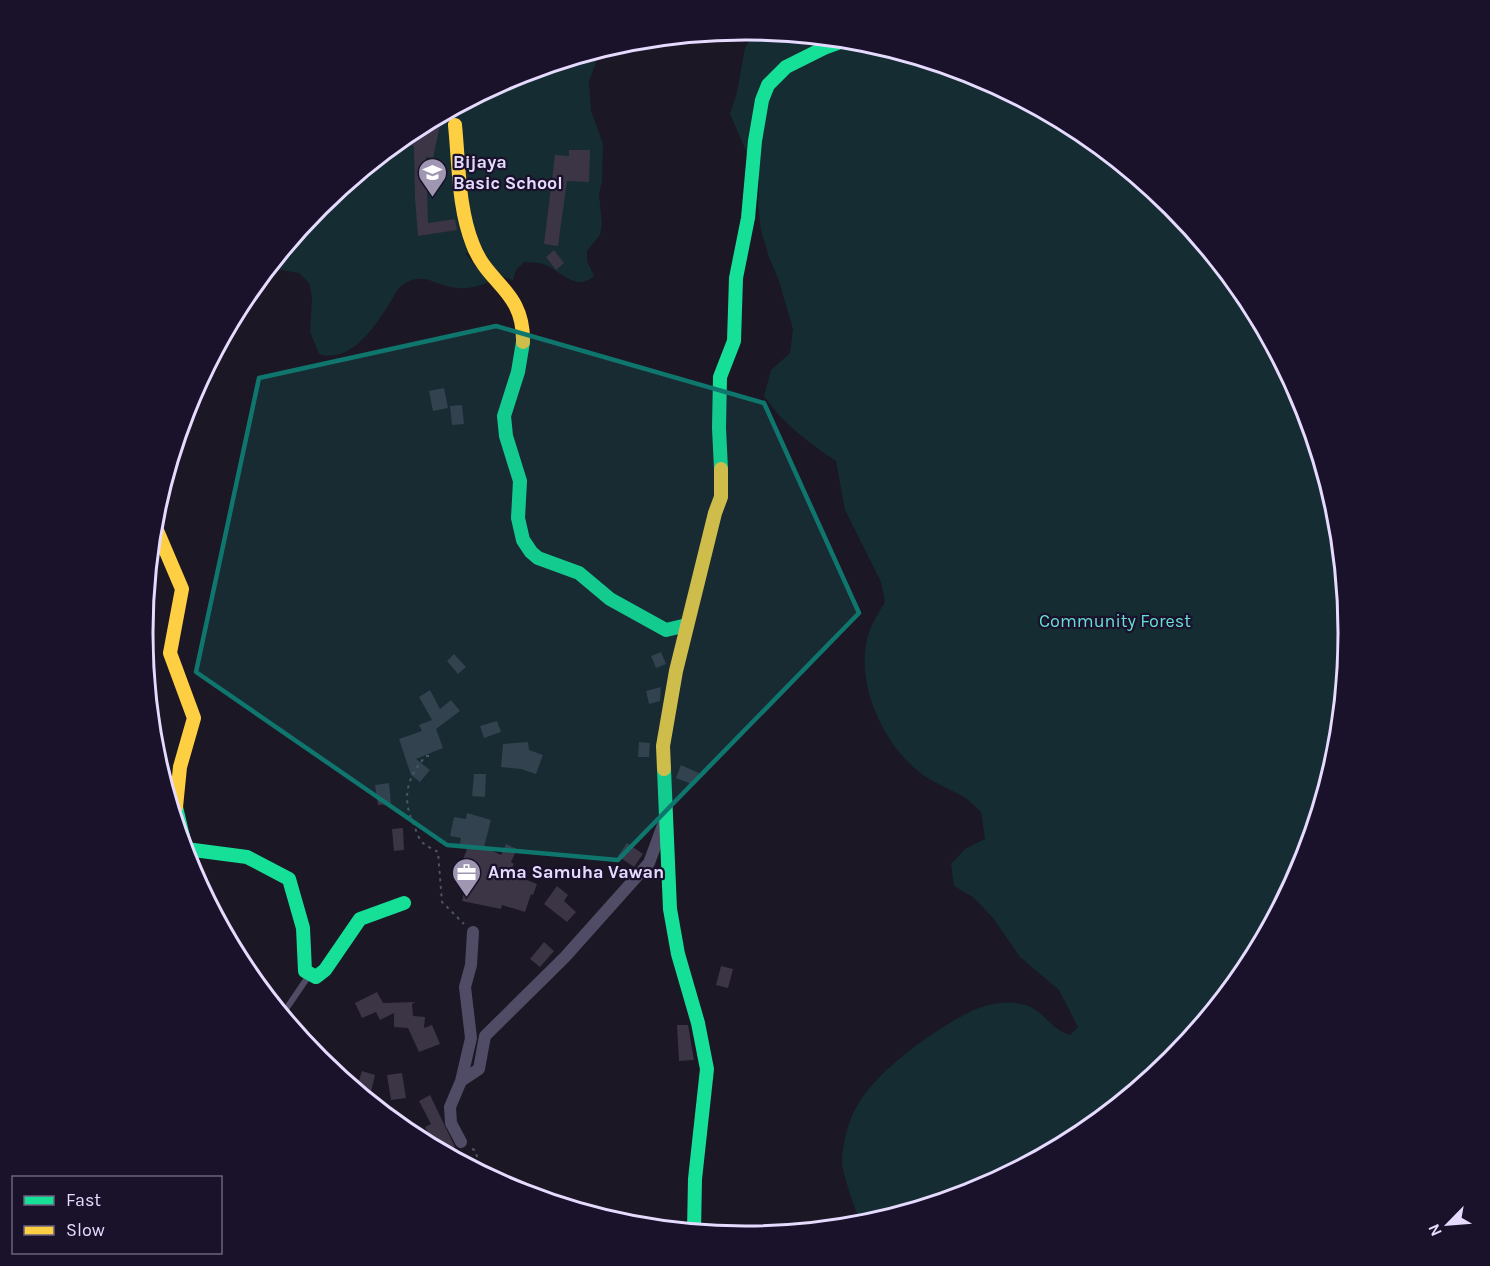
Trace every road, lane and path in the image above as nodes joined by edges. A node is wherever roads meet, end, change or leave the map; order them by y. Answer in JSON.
{"nodes":[{"id":1,"x":828,"y":47,"type":"edge"},
{"id":2,"x":455,"y":125,"type":"dead end"},
{"id":3,"x":161,"y":539,"type":"edge"},
{"id":4,"x":687,"y":625,"type":"junction"},
{"id":5,"x":429,"y":756,"type":"dead end"},
{"id":6,"x":177,"y":798,"type":"edge"},
{"id":7,"x":665,"y":818,"type":"junction"},
{"id":8,"x":194,"y":850,"type":"edge"},
{"id":9,"x":404,"y":903,"type":"dead end"},
{"id":10,"x":473,"y":932,"type":"joint"},
{"id":11,"x":310,"y":974,"type":"junction"},
{"id":12,"x":287,"y":1008,"type":"edge"},
{"id":13,"x":461,"y":1081,"type":"junction"},
{"id":14,"x":462,"y":1142,"type":"joint"},
{"id":15,"x":479,"y":1162,"type":"edge"},
{"id":16,"x":694,"y":1223,"type":"edge"}],
"edges":[{"from":1,"to":4,"type":"street"},
{"from":2,"to":4,"type":"street"},
{"from":3,"to":6,"type":"street"},
{"from":4,"to":7,"type":"street"},
{"from":5,"to":10,"type":"path"},
{"from":7,"to":13,"type":"street"},
{"from":7,"to":16,"type":"street"},
{"from":8,"to":11,"type":"street"},
{"from":9,"to":11,"type":"street"},
{"from":10,"to":13,"type":"street"},
{"from":11,"to":12,"type":"lane"},
{"from":13,"to":14,"type":"street"},
{"from":14,"to":15,"type":"path"}]}
